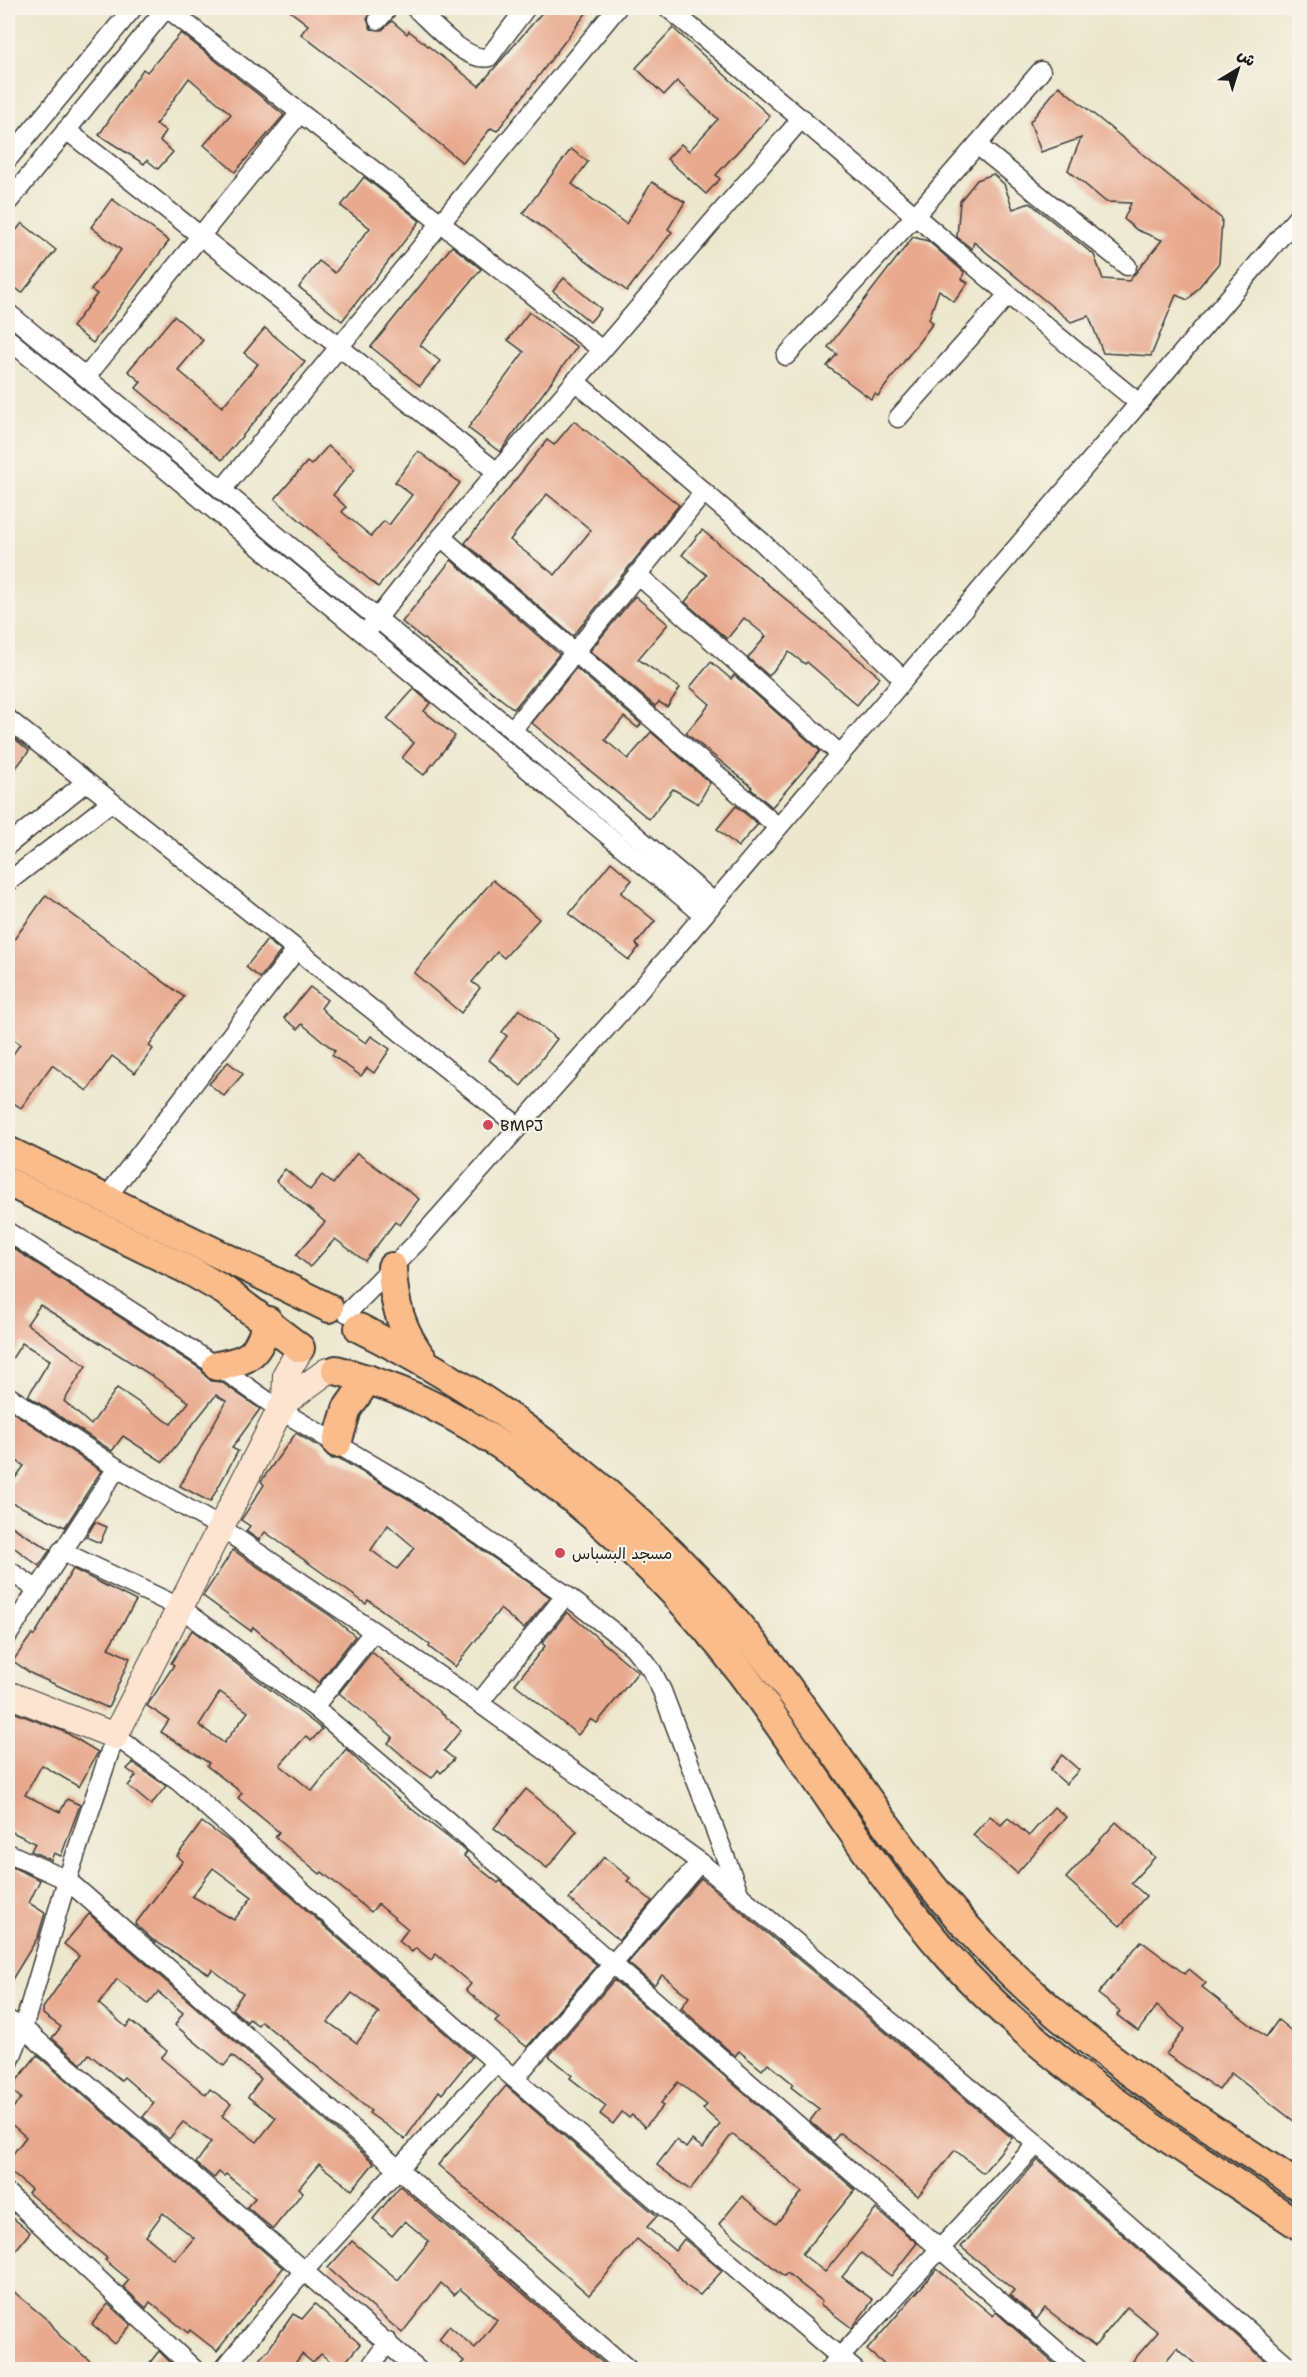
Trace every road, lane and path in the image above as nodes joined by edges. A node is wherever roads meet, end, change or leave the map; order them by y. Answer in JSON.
{"nodes":[{"id":1,"x":133,"y":8,"type":"edge"},
{"id":2,"x":167,"y":8,"type":"edge"},
{"id":3,"x":415,"y":8,"type":"edge"},
{"id":4,"x":526,"y":8,"type":"edge"},
{"id":5,"x":617,"y":8,"type":"edge"},
{"id":6,"x":668,"y":8,"type":"edge"},
{"id":7,"x":1041,"y":71,"type":"dead end"},
{"id":8,"x":300,"y":113,"type":"junction"},
{"id":9,"x":802,"y":118,"type":"junction"},
{"id":10,"x":66,"y":130,"type":"junction"},
{"id":11,"x":977,"y":145,"type":"junction"},
{"id":12,"x":8,"y":159,"type":"edge"},
{"id":13,"x":8,"y":202,"type":"edge"},
{"id":14,"x":1299,"y":214,"type":"edge"},
{"id":15,"x":915,"y":216,"type":"junction"},
{"id":16,"x":440,"y":224,"type":"junction"},
{"id":17,"x":202,"y":234,"type":"junction"},
{"id":18,"x":1127,"y":266,"type":"dead end"},
{"id":19,"x":1007,"y":296,"type":"junction"},
{"id":20,"x":8,"y":313,"type":"edge"},
{"id":21,"x":8,"y":339,"type":"edge"},
{"id":22,"x":339,"y":348,"type":"junction"},
{"id":23,"x":602,"y":350,"type":"junction"},
{"id":24,"x":786,"y":356,"type":"dead end"},
{"id":25,"x":86,"y":377,"type":"junction"},
{"id":26,"x":575,"y":381,"type":"junction"},
{"id":27,"x":101,"y":391,"type":"junction"},
{"id":28,"x":1139,"y":403,"type":"junction"},
{"id":29,"x":90,"y":406,"type":"junction"},
{"id":30,"x":898,"y":418,"type":"dead end"},
{"id":31,"x":497,"y":472,"type":"junction"},
{"id":32,"x":222,"y":490,"type":"junction"},
{"id":33,"x":704,"y":492,"type":"junction"},
{"id":34,"x":441,"y":537,"type":"junction"},
{"id":35,"x":638,"y":575,"type":"junction"},
{"id":36,"x":376,"y":619,"type":"junction"},
{"id":37,"x":365,"y":634,"type":"junction"},
{"id":38,"x":574,"y":654,"type":"junction"},
{"id":39,"x":903,"y":679,"type":"junction"},
{"id":40,"x":8,"y":719,"type":"edge"},
{"id":41,"x":512,"y":730,"type":"junction"},
{"id":42,"x":840,"y":754,"type":"junction"},
{"id":43,"x":86,"y":782,"type":"junction"},
{"id":44,"x":111,"y":802,"type":"junction"},
{"id":45,"x":778,"y":827,"type":"junction"},
{"id":46,"x":8,"y":845,"type":"edge"},
{"id":47,"x":8,"y":882,"type":"edge"},
{"id":48,"x":709,"y":909,"type":"junction"},
{"id":49,"x":296,"y":950,"type":"junction"},
{"id":50,"x":518,"y":1126,"type":"junction"},
{"id":51,"x":8,"y":1151,"type":"edge"},
{"id":52,"x":8,"y":1182,"type":"edge"},
{"id":53,"x":106,"y":1198,"type":"junction"},
{"id":54,"x":8,"y":1232,"type":"edge"},
{"id":55,"x":392,"y":1268,"type":"junction"},
{"id":56,"x":345,"y":1316,"type":"junction"},
{"id":57,"x":268,"y":1321,"type":"junction"},
{"id":58,"x":300,"y":1349,"type":"junction"},
{"id":59,"x":425,"y":1363,"type":"junction"},
{"id":60,"x":217,"y":1366,"type":"junction"},
{"id":61,"x":332,"y":1370,"type":"junction"},
{"id":62,"x":369,"y":1379,"type":"junction"},
{"id":63,"x":8,"y":1396,"type":"edge"},
{"id":64,"x":282,"y":1406,"type":"junction"},
{"id":65,"x":337,"y":1443,"type":"junction"},
{"id":66,"x":117,"y":1468,"type":"junction"},
{"id":67,"x":220,"y":1527,"type":"junction"},
{"id":68,"x":61,"y":1551,"type":"junction"},
{"id":69,"x":8,"y":1570,"type":"edge"},
{"id":70,"x":38,"y":1590,"type":"junction"},
{"id":71,"x":566,"y":1594,"type":"junction"},
{"id":72,"x":181,"y":1608,"type":"junction"},
{"id":73,"x":373,"y":1632,"type":"junction"},
{"id":74,"x":8,"y":1635,"type":"edge"},
{"id":75,"x":8,"y":1694,"type":"edge"},
{"id":76,"x":479,"y":1703,"type":"junction"},
{"id":77,"x":314,"y":1707,"type":"junction"},
{"id":78,"x":115,"y":1736,"type":"junction"},
{"id":79,"x":8,"y":1853,"type":"edge"},
{"id":80,"x":700,"y":1862,"type":"junction"},
{"id":81,"x":67,"y":1880,"type":"junction"},
{"id":82,"x":740,"y":1895,"type":"junction"},
{"id":83,"x":612,"y":1964,"type":"junction"},
{"id":84,"x":15,"y":2024,"type":"edge"},
{"id":85,"x":496,"y":2063,"type":"junction"},
{"id":86,"x":8,"y":2065,"type":"edge"},
{"id":87,"x":515,"y":2078,"type":"junction"},
{"id":88,"x":1037,"y":2144,"type":"junction"},
{"id":89,"x":399,"y":2168,"type":"junction"},
{"id":90,"x":1299,"y":2187,"type":"edge"},
{"id":91,"x":8,"y":2194,"type":"edge"},
{"id":92,"x":1299,"y":2226,"type":"edge"},
{"id":93,"x":939,"y":2249,"type":"junction"},
{"id":94,"x":303,"y":2272,"type":"junction"},
{"id":95,"x":388,"y":2342,"type":"junction"},
{"id":96,"x":833,"y":2363,"type":"edge"},
{"id":97,"x":195,"y":2370,"type":"edge"},
{"id":98,"x":223,"y":2370,"type":"edge"},
{"id":99,"x":368,"y":2370,"type":"edge"},
{"id":100,"x":418,"y":2370,"type":"edge"},
{"id":101,"x":630,"y":2370,"type":"edge"},
{"id":102,"x":855,"y":2370,"type":"edge"},
{"id":103,"x":1079,"y":2370,"type":"edge"},
{"id":104,"x":1293,"y":2370,"type":"edge"}],
"edges":[{"from":1,"to":12,"type":"street"},
{"from":2,"to":8,"type":"street"},
{"from":2,"to":10,"type":"street"},
{"from":3,"to":4,"type":"street"},
{"from":5,"to":16,"type":"street"},
{"from":6,"to":9,"type":"street"},
{"from":7,"to":11,"type":"street"},
{"from":8,"to":16,"type":"street"},
{"from":8,"to":17,"type":"street"},
{"from":9,"to":15,"type":"street"},
{"from":9,"to":23,"type":"street"},
{"from":10,"to":13,"type":"street"},
{"from":10,"to":17,"type":"street"},
{"from":11,"to":15,"type":"street"},
{"from":11,"to":18,"type":"street"},
{"from":14,"to":28,"type":"street"},
{"from":15,"to":19,"type":"street"},
{"from":15,"to":24,"type":"street"},
{"from":16,"to":22,"type":"street"},
{"from":16,"to":23,"type":"street"},
{"from":17,"to":22,"type":"street"},
{"from":17,"to":25,"type":"street"},
{"from":19,"to":28,"type":"street"},
{"from":19,"to":30,"type":"street"},
{"from":20,"to":25,"type":"street"},
{"from":21,"to":29,"type":"street"},
{"from":22,"to":31,"type":"street"},
{"from":22,"to":32,"type":"street"},
{"from":23,"to":26,"type":"street"},
{"from":25,"to":27,"type":"street"},
{"from":26,"to":31,"type":"street"},
{"from":26,"to":33,"type":"street"},
{"from":27,"to":29,"type":"street"},
{"from":27,"to":32,"type":"street"},
{"from":28,"to":39,"type":"street"},
{"from":29,"to":37,"type":"street"},
{"from":31,"to":34,"type":"street"},
{"from":32,"to":36,"type":"street"},
{"from":33,"to":35,"type":"street"},
{"from":33,"to":39,"type":"street"},
{"from":34,"to":36,"type":"street"},
{"from":34,"to":38,"type":"street"},
{"from":35,"to":38,"type":"street"},
{"from":35,"to":42,"type":"street"},
{"from":36,"to":37,"type":"street"},
{"from":36,"to":41,"type":"street"},
{"from":37,"to":48,"type":"street"},
{"from":38,"to":41,"type":"street"},
{"from":38,"to":45,"type":"street"},
{"from":39,"to":42,"type":"street"},
{"from":40,"to":43,"type":"street"},
{"from":41,"to":48,"type":"street"},
{"from":42,"to":45,"type":"street"},
{"from":43,"to":44,"type":"street"},
{"from":43,"to":46,"type":"street"},
{"from":44,"to":47,"type":"street"},
{"from":44,"to":49,"type":"street"},
{"from":45,"to":48,"type":"street"},
{"from":48,"to":50,"type":"street"},
{"from":49,"to":50,"type":"street"},
{"from":49,"to":53,"type":"street"},
{"from":50,"to":55,"type":"street"},
{"from":51,"to":53,"type":"main road"},
{"from":52,"to":57,"type":"main road"},
{"from":53,"to":56,"type":"main road"},
{"from":54,"to":60,"type":"street"},
{"from":55,"to":56,"type":"street"},
{"from":55,"to":59,"type":"main road"},
{"from":56,"to":58,"type":"main road"},
{"from":56,"to":59,"type":"main road"},
{"from":56,"to":61,"type":"main road"},
{"from":57,"to":58,"type":"main road"},
{"from":57,"to":60,"type":"main road"},
{"from":58,"to":61,"type":"main road"},
{"from":58,"to":64,"type":"street"},
{"from":59,"to":90,"type":"main road"},
{"from":60,"to":64,"type":"street"},
{"from":61,"to":62,"type":"main road"},
{"from":61,"to":64,"type":"street"},
{"from":62,"to":65,"type":"main road"},
{"from":62,"to":92,"type":"main road"},
{"from":63,"to":66,"type":"street"},
{"from":64,"to":65,"type":"street"},
{"from":64,"to":67,"type":"street"},
{"from":65,"to":71,"type":"street"},
{"from":66,"to":67,"type":"street"},
{"from":66,"to":68,"type":"street"},
{"from":67,"to":72,"type":"street"},
{"from":67,"to":73,"type":"street"},
{"from":68,"to":70,"type":"street"},
{"from":68,"to":72,"type":"street"},
{"from":69,"to":70,"type":"street"},
{"from":70,"to":74,"type":"street"},
{"from":71,"to":76,"type":"street"},
{"from":71,"to":82,"type":"street"},
{"from":72,"to":77,"type":"street"},
{"from":72,"to":78,"type":"street"},
{"from":73,"to":76,"type":"street"},
{"from":73,"to":77,"type":"street"},
{"from":75,"to":78,"type":"street"},
{"from":76,"to":80,"type":"street"},
{"from":77,"to":83,"type":"street"},
{"from":78,"to":81,"type":"street"},
{"from":78,"to":85,"type":"street"},
{"from":79,"to":81,"type":"street"},
{"from":80,"to":82,"type":"street"},
{"from":80,"to":83,"type":"street"},
{"from":81,"to":84,"type":"street"},
{"from":81,"to":89,"type":"street"},
{"from":82,"to":88,"type":"street"},
{"from":83,"to":87,"type":"street"},
{"from":83,"to":93,"type":"street"},
{"from":84,"to":86,"type":"street"},
{"from":84,"to":94,"type":"street"},
{"from":85,"to":87,"type":"street"},
{"from":85,"to":89,"type":"street"},
{"from":87,"to":96,"type":"street"},
{"from":88,"to":93,"type":"street"},
{"from":88,"to":104,"type":"street"},
{"from":89,"to":94,"type":"street"},
{"from":89,"to":101,"type":"street"},
{"from":91,"to":97,"type":"street"},
{"from":93,"to":96,"type":"street"},
{"from":93,"to":103,"type":"street"},
{"from":94,"to":95,"type":"street"},
{"from":94,"to":98,"type":"street"},
{"from":95,"to":99,"type":"street"},
{"from":95,"to":100,"type":"street"},
{"from":96,"to":102,"type":"street"}]}
